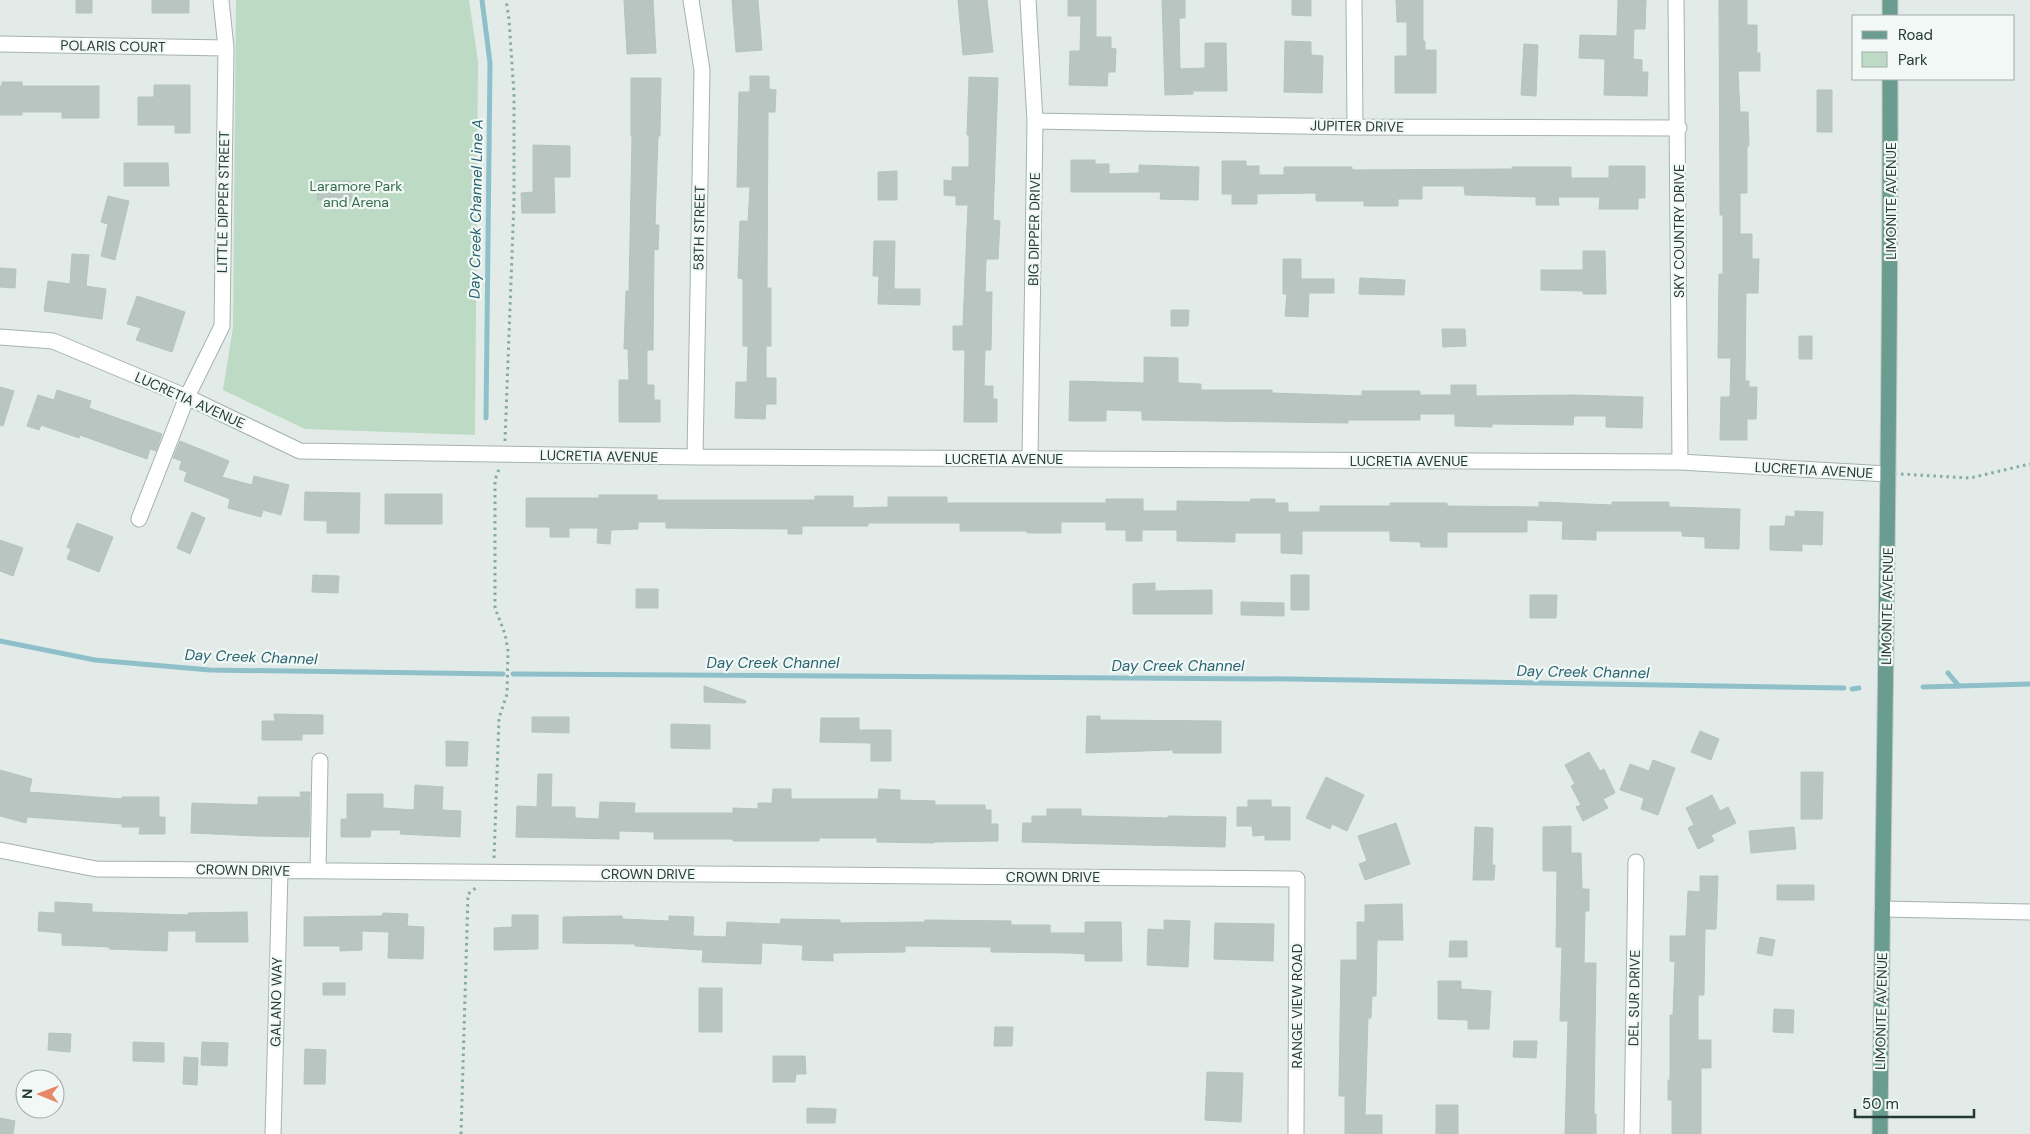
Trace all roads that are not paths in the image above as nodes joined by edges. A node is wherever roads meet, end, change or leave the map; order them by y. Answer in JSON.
{"nodes":[{"id":1,"x":221,"y":0,"type":"edge"},
{"id":2,"x":691,"y":0,"type":"edge"},
{"id":3,"x":1028,"y":0,"type":"edge"},
{"id":4,"x":1354,"y":0,"type":"edge"},
{"id":5,"x":1676,"y":0,"type":"edge"},
{"id":6,"x":1890,"y":0,"type":"edge"},
{"id":7,"x":1890,"y":15,"type":"edge"},
{"id":8,"x":0,"y":44,"type":"edge"},
{"id":9,"x":226,"y":48,"type":"junction"},
{"id":10,"x":1890,"y":80,"type":"edge"},
{"id":11,"x":1036,"y":121,"type":"junction"},
{"id":12,"x":1355,"y":127,"type":"junction"},
{"id":13,"x":1679,"y":128,"type":"junction"},
{"id":14,"x":0,"y":337,"type":"edge"},
{"id":15,"x":187,"y":397,"type":"junction"},
{"id":16,"x":695,"y":457,"type":"junction"},
{"id":17,"x":1030,"y":459,"type":"junction"},
{"id":18,"x":1680,"y":462,"type":"junction"},
{"id":19,"x":1888,"y":474,"type":"junction"},
{"id":20,"x":138,"y":519,"type":"dead end"},
{"id":21,"x":320,"y":761,"type":"dead end"},
{"id":22,"x":0,"y":850,"type":"edge"},
{"id":23,"x":1636,"y":862,"type":"dead end"},
{"id":24,"x":280,"y":871,"type":"junction"},
{"id":25,"x":318,"y":871,"type":"junction"},
{"id":26,"x":1297,"y":879,"type":"joint"},
{"id":27,"x":1882,"y":909,"type":"junction"},
{"id":28,"x":2030,"y":912,"type":"edge"},
{"id":29,"x":273,"y":1134,"type":"edge"},
{"id":30,"x":1296,"y":1134,"type":"edge"},
{"id":31,"x":1632,"y":1134,"type":"edge"},
{"id":32,"x":1880,"y":1134,"type":"edge"}],
"edges":[{"from":1,"to":9,"type":"street","name":"LITTLE DIPPER STREET"},
{"from":2,"to":16,"type":"street","name":"58TH STREET"},
{"from":3,"to":11,"type":"street","name":"BIG DIPPER DRIVE"},
{"from":4,"to":12,"type":"street"},
{"from":5,"to":13,"type":"street","name":"SKY COUNTRY DRIVE"},
{"from":6,"to":7,"type":"main road"},
{"from":8,"to":9,"type":"street","name":"POLARIS COURT"},
{"from":9,"to":15,"type":"street","name":"LITTLE DIPPER STREET"},
{"from":10,"to":19,"type":"main road","name":"LIMONITE AVENUE"},
{"from":11,"to":12,"type":"street","name":"JUPITER DRIVE"},
{"from":11,"to":17,"type":"street","name":"BIG DIPPER DRIVE"},
{"from":12,"to":13,"type":"street","name":"JUPITER DRIVE"},
{"from":13,"to":18,"type":"street","name":"SKY COUNTRY DRIVE"},
{"from":14,"to":15,"type":"street","name":"LUCRETIA AVENUE"},
{"from":15,"to":16,"type":"street","name":"LUCRETIA AVENUE"},
{"from":15,"to":20,"type":"street","name":"LITTLE DIPPER STREET"},
{"from":16,"to":17,"type":"street","name":"LUCRETIA AVENUE"},
{"from":17,"to":18,"type":"street","name":"LUCRETIA AVENUE"},
{"from":18,"to":19,"type":"street","name":"LUCRETIA AVENUE"},
{"from":19,"to":27,"type":"main road","name":"LIMONITE AVENUE"},
{"from":21,"to":25,"type":"street"},
{"from":22,"to":24,"type":"street","name":"CROWN DRIVE"},
{"from":23,"to":31,"type":"street","name":"DEL SUR DRIVE"},
{"from":24,"to":25,"type":"street","name":"CROWN DRIVE"},
{"from":24,"to":29,"type":"street","name":"GALANO WAY"},
{"from":25,"to":26,"type":"street","name":"CROWN DRIVE"},
{"from":26,"to":30,"type":"street","name":"RANGE VIEW ROAD"},
{"from":27,"to":28,"type":"street"},
{"from":27,"to":32,"type":"main road","name":"LIMONITE AVENUE"}]}
